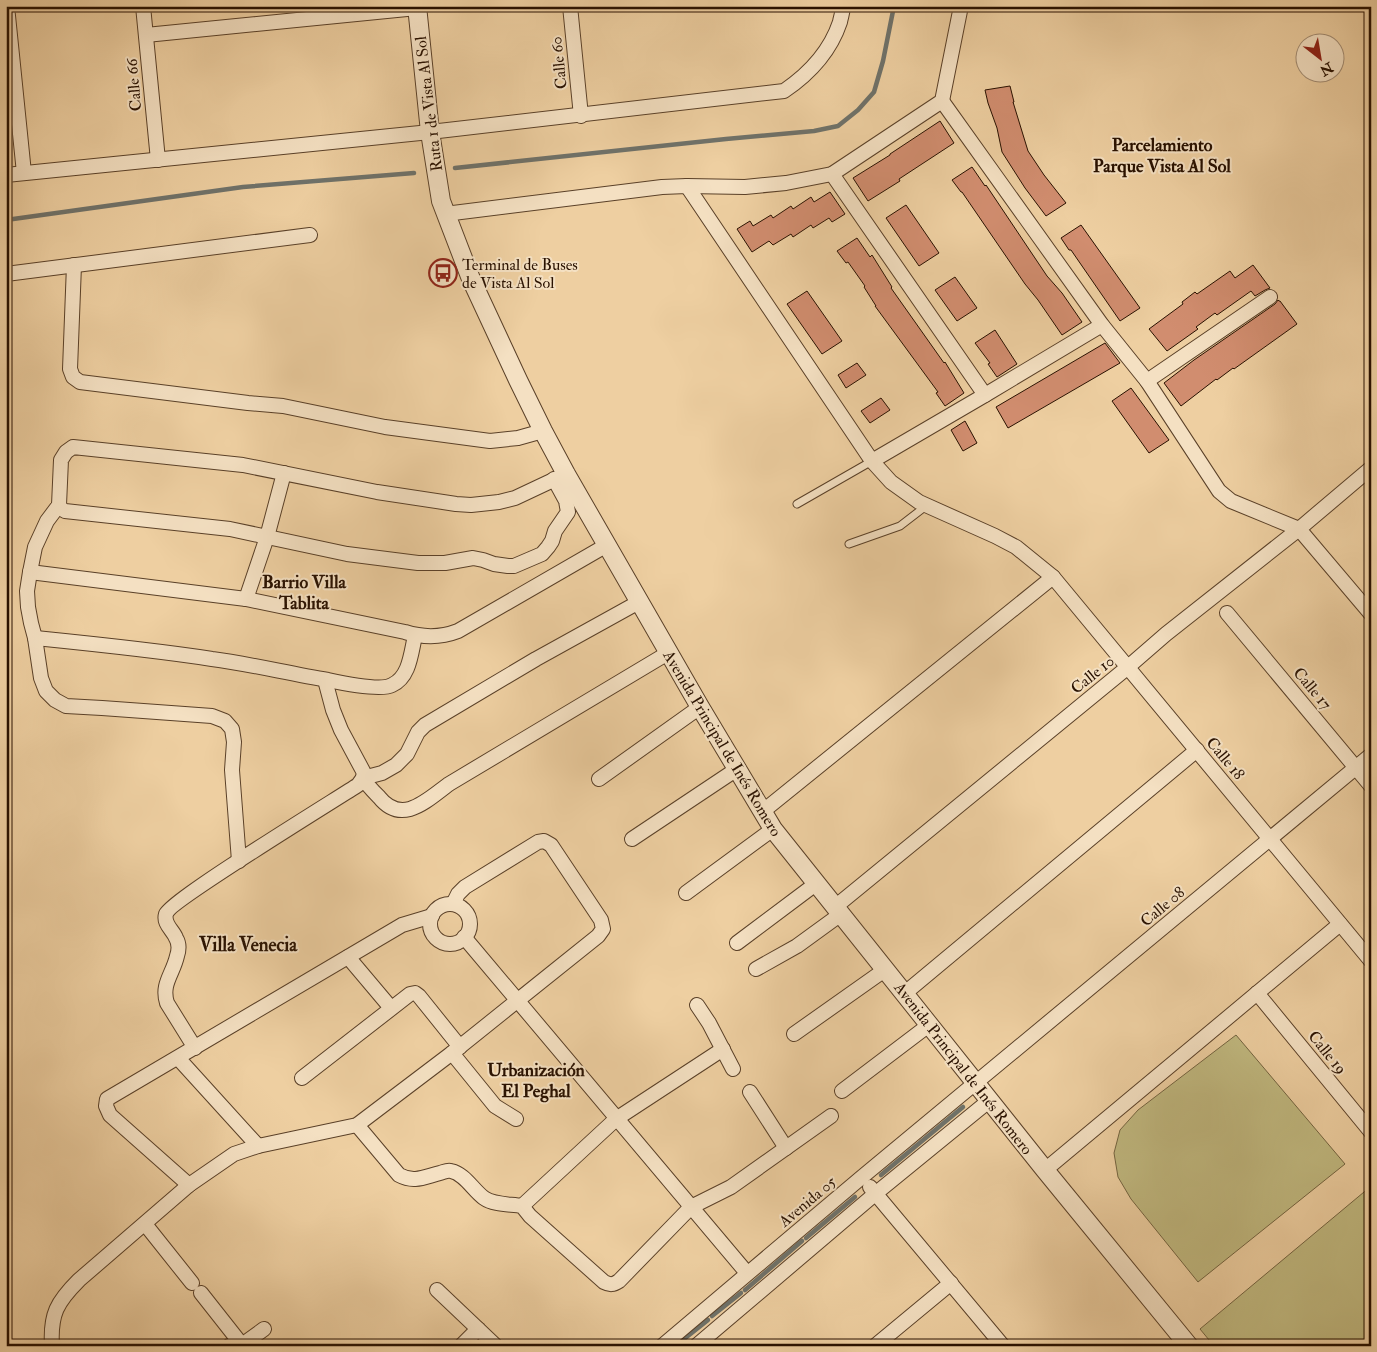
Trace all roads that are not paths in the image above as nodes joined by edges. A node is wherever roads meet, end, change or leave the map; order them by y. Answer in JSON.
{"nodes":[{"id":1,"x":7,"y":6,"type":"edge"},
{"id":2,"x":143,"y":6,"type":"edge"},
{"id":3,"x":570,"y":6,"type":"edge"},
{"id":4,"x":843,"y":6,"type":"edge"},
{"id":5,"x":961,"y":6,"type":"edge"},
{"id":6,"x":417,"y":7,"type":"edge"},
{"id":7,"x":146,"y":35,"type":"junction"},
{"id":8,"x":942,"y":101,"type":"junction"},
{"id":9,"x":581,"y":116,"type":"junction"},
{"id":10,"x":430,"y":132,"type":"junction"},
{"id":11,"x":158,"y":160,"type":"junction"},
{"id":12,"x":24,"y":173,"type":"junction"},
{"id":13,"x":832,"y":174,"type":"junction"},
{"id":14,"x":6,"y":175,"type":"edge"},
{"id":15,"x":687,"y":186,"type":"junction"},
{"id":16,"x":443,"y":208,"type":"junction"},
{"id":17,"x":310,"y":235,"type":"dead end"},
{"id":18,"x":74,"y":265,"type":"junction"},
{"id":19,"x":6,"y":274,"type":"edge"},
{"id":20,"x":1270,"y":297,"type":"dead end"},
{"id":21,"x":1102,"y":325,"type":"junction"},
{"id":22,"x":1148,"y":381,"type":"junction"},
{"id":23,"x":985,"y":396,"type":"junction"},
{"id":24,"x":543,"y":431,"type":"junction"},
{"id":25,"x":872,"y":461,"type":"junction"},
{"id":26,"x":1371,"y":468,"type":"edge"},
{"id":27,"x":284,"y":473,"type":"junction"},
{"id":28,"x":560,"y":477,"type":"junction"},
{"id":29,"x":797,"y":504,"type":"dead end"},
{"id":30,"x":59,"y":505,"type":"junction"},
{"id":31,"x":926,"y":506,"type":"junction"},
{"id":32,"x":1299,"y":529,"type":"junction"},
{"id":33,"x":267,"y":537,"type":"junction"},
{"id":34,"x":849,"y":544,"type":"dead end"},
{"id":35,"x":607,"y":545,"type":"junction"},
{"id":36,"x":30,"y":572,"type":"junction"},
{"id":37,"x":1053,"y":577,"type":"junction"},
{"id":38,"x":246,"y":599,"type":"junction"},
{"id":39,"x":639,"y":602,"type":"junction"},
{"id":40,"x":1227,"y":613,"type":"dead end"},
{"id":41,"x":1371,"y":614,"type":"edge"},
{"id":42,"x":415,"y":636,"type":"junction"},
{"id":43,"x":35,"y":638,"type":"junction"},
{"id":44,"x":668,"y":653,"type":"junction"},
{"id":45,"x":1128,"y":667,"type":"junction"},
{"id":46,"x":325,"y":680,"type":"junction"},
{"id":47,"x":700,"y":707,"type":"junction"},
{"id":48,"x":1197,"y":750,"type":"junction"},
{"id":49,"x":1371,"y":755,"type":"edge"},
{"id":50,"x":1356,"y":768,"type":"junction"},
{"id":51,"x":737,"y":770,"type":"junction"},
{"id":52,"x":363,"y":778,"type":"junction"},
{"id":53,"x":599,"y":779,"type":"dead end"},
{"id":54,"x":1371,"y":786,"type":"edge"},
{"id":55,"x":762,"y":812,"type":"junction"},
{"id":56,"x":773,"y":829,"type":"junction"},
{"id":57,"x":1270,"y":838,"type":"junction"},
{"id":58,"x":632,"y":839,"type":"dead end"},
{"id":59,"x":239,"y":861,"type":"junction"},
{"id":60,"x":816,"y":883,"type":"junction"},
{"id":61,"x":686,"y":893,"type":"dead end"},
{"id":62,"x":453,"y":904,"type":"junction"},
{"id":63,"x":838,"y":910,"type":"junction"},
{"id":64,"x":432,"y":916,"type":"junction"},
{"id":65,"x":1340,"y":924,"type":"junction"},
{"id":66,"x":464,"y":937,"type":"junction"},
{"id":67,"x":737,"y":943,"type":"dead end"},
{"id":68,"x":348,"y":957,"type":"junction"},
{"id":69,"x":1371,"y":961,"type":"edge"},
{"id":70,"x":756,"y":969,"type":"dead end"},
{"id":71,"x":886,"y":969,"type":"junction"},
{"id":72,"x":905,"y":993,"type":"junction"},
{"id":73,"x":1257,"y":993,"type":"junction"},
{"id":74,"x":517,"y":1001,"type":"junction"},
{"id":75,"x":697,"y":1006,"type":"dead end"},
{"id":76,"x":391,"y":1008,"type":"junction"},
{"id":77,"x":929,"y":1024,"type":"junction"},
{"id":78,"x":794,"y":1034,"type":"dead end"},
{"id":79,"x":195,"y":1048,"type":"junction"},
{"id":80,"x":724,"y":1049,"type":"junction"},
{"id":81,"x":456,"y":1050,"type":"junction"},
{"id":82,"x":178,"y":1058,"type":"junction"},
{"id":83,"x":733,"y":1069,"type":"dead end"},
{"id":84,"x":302,"y":1078,"type":"dead end"},
{"id":85,"x":976,"y":1083,"type":"junction"},
{"id":86,"x":842,"y":1091,"type":"dead end"},
{"id":87,"x":750,"y":1092,"type":"dead end"},
{"id":88,"x":990,"y":1100,"type":"junction"},
{"id":89,"x":831,"y":1116,"type":"dead end"},
{"id":90,"x":516,"y":1119,"type":"dead end"},
{"id":91,"x":616,"y":1119,"type":"junction"},
{"id":92,"x":357,"y":1125,"type":"junction"},
{"id":93,"x":1371,"y":1132,"type":"edge"},
{"id":94,"x":258,"y":1146,"type":"junction"},
{"id":95,"x":786,"y":1148,"type":"junction"},
{"id":96,"x":1045,"y":1170,"type":"junction"},
{"id":97,"x":862,"y":1177,"type":"junction"},
{"id":98,"x":189,"y":1185,"type":"junction"},
{"id":99,"x":875,"y":1194,"type":"junction"},
{"id":100,"x":522,"y":1206,"type":"junction"},
{"id":101,"x":691,"y":1207,"type":"junction"},
{"id":102,"x":145,"y":1224,"type":"junction"},
{"id":103,"x":747,"y":1274,"type":"junction"},
{"id":104,"x":951,"y":1283,"type":"junction"},
{"id":105,"x":437,"y":1290,"type":"dead end"},
{"id":106,"x":264,"y":1329,"type":"dead end"},
{"id":107,"x":478,"y":1329,"type":"junction"},
{"id":108,"x":242,"y":1345,"type":"edge"},
{"id":109,"x":52,"y":1346,"type":"edge"},
{"id":110,"x":229,"y":1346,"type":"edge"},
{"id":111,"x":461,"y":1346,"type":"edge"},
{"id":112,"x":496,"y":1346,"type":"edge"},
{"id":113,"x":662,"y":1346,"type":"edge"},
{"id":114,"x":696,"y":1346,"type":"edge"},
{"id":115,"x":875,"y":1346,"type":"edge"},
{"id":116,"x":1003,"y":1346,"type":"edge"},
{"id":117,"x":1189,"y":1346,"type":"edge"}],
"edges":[{"from":1,"to":12,"type":"street"},
{"from":2,"to":7,"type":"street","name":"Calle 66"},
{"from":3,"to":9,"type":"street","name":"Calle 60"},
{"from":4,"to":9,"type":"street"},
{"from":5,"to":8,"type":"street"},
{"from":6,"to":7,"type":"street"},
{"from":6,"to":10,"type":"street","name":"Ruta 1 de Vista Al Sol"},
{"from":7,"to":11,"type":"street","name":"Calle 66"},
{"from":8,"to":13,"type":"street"},
{"from":8,"to":21,"type":"street"},
{"from":9,"to":10,"type":"street"},
{"from":10,"to":11,"type":"street"},
{"from":10,"to":16,"type":"street","name":"Ruta 1 de Vista Al Sol"},
{"from":11,"to":12,"type":"street"},
{"from":12,"to":14,"type":"street"},
{"from":13,"to":15,"type":"street"},
{"from":13,"to":23,"type":"street"},
{"from":15,"to":16,"type":"street"},
{"from":15,"to":25,"type":"street","name":"Calle 18"},
{"from":16,"to":24,"type":"street","name":"Avenida Principal de Inés Romero"},
{"from":17,"to":18,"type":"street"},
{"from":18,"to":19,"type":"street"},
{"from":18,"to":24,"type":"street"},
{"from":20,"to":22,"type":"street"},
{"from":21,"to":22,"type":"street"},
{"from":21,"to":23,"type":"street"},
{"from":22,"to":32,"type":"street"},
{"from":23,"to":25,"type":"street"},
{"from":24,"to":28,"type":"street","name":"Avenida Principal de Inés Romero"},
{"from":25,"to":29,"type":"lane"},
{"from":25,"to":31,"type":"street","name":"Calle 18"},
{"from":26,"to":32,"type":"street","name":"Calle 10"},
{"from":27,"to":28,"type":"street"},
{"from":27,"to":30,"type":"street"},
{"from":27,"to":33,"type":"street"},
{"from":28,"to":33,"type":"street"},
{"from":28,"to":35,"type":"street","name":"Avenida Principal de Inés Romero"},
{"from":30,"to":33,"type":"street"},
{"from":30,"to":36,"type":"street"},
{"from":31,"to":34,"type":"lane"},
{"from":31,"to":37,"type":"street","name":"Calle 18"},
{"from":32,"to":41,"type":"street"},
{"from":32,"to":45,"type":"street","name":"Calle 10"},
{"from":33,"to":38,"type":"street"},
{"from":35,"to":39,"type":"street","name":"Avenida Principal de Inés Romero"},
{"from":35,"to":42,"type":"street"},
{"from":36,"to":38,"type":"street"},
{"from":36,"to":43,"type":"street"},
{"from":37,"to":45,"type":"street","name":"Calle 18"},
{"from":37,"to":55,"type":"street"},
{"from":38,"to":42,"type":"street"},
{"from":39,"to":44,"type":"street","name":"Avenida Principal de Inés Romero"},
{"from":39,"to":52,"type":"street"},
{"from":40,"to":50,"type":"street","name":"Calle 17"},
{"from":42,"to":46,"type":"street"},
{"from":43,"to":46,"type":"street"},
{"from":43,"to":59,"type":"street"},
{"from":44,"to":47,"type":"street","name":"Avenida Principal de Inés Romero"},
{"from":44,"to":52,"type":"street"},
{"from":45,"to":48,"type":"street","name":"Calle 18"},
{"from":45,"to":63,"type":"street","name":"Calle 10"},
{"from":46,"to":52,"type":"street"},
{"from":47,"to":51,"type":"street","name":"Avenida Principal de Inés Romero"},
{"from":47,"to":53,"type":"street"},
{"from":48,"to":57,"type":"street","name":"Calle 18"},
{"from":48,"to":72,"type":"street"},
{"from":49,"to":50,"type":"street","name":"Calle 08"},
{"from":50,"to":54,"type":"street","name":"Calle 17"},
{"from":50,"to":57,"type":"street","name":"Calle 08"},
{"from":51,"to":55,"type":"street","name":"Avenida Principal de Inés Romero"},
{"from":51,"to":58,"type":"street"},
{"from":52,"to":59,"type":"street"},
{"from":55,"to":56,"type":"street","name":"Avenida Principal de Inés Romero"},
{"from":56,"to":60,"type":"street","name":"Avenida Principal de Inés Romero"},
{"from":56,"to":61,"type":"street"},
{"from":57,"to":65,"type":"street","name":"Calle 18"},
{"from":57,"to":85,"type":"street","name":"Calle 08"},
{"from":59,"to":79,"type":"street"},
{"from":60,"to":63,"type":"street","name":"Avenida Principal de Inés Romero"},
{"from":60,"to":67,"type":"street"},
{"from":62,"to":64,"type":"street"},
{"from":62,"to":66,"type":"street"},
{"from":62,"to":74,"type":"street"},
{"from":63,"to":70,"type":"street","name":"Calle 10"},
{"from":63,"to":71,"type":"street","name":"Avenida Principal de Inés Romero"},
{"from":64,"to":66,"type":"street"},
{"from":64,"to":68,"type":"street"},
{"from":65,"to":69,"type":"street","name":"Calle 18"},
{"from":65,"to":73,"type":"street"},
{"from":66,"to":74,"type":"street"},
{"from":68,"to":76,"type":"street"},
{"from":68,"to":79,"type":"street"},
{"from":71,"to":72,"type":"street","name":"Avenida Principal de Inés Romero"},
{"from":71,"to":78,"type":"street"},
{"from":72,"to":77,"type":"street","name":"Avenida Principal de Inés Romero"},
{"from":73,"to":93,"type":"street","name":"Calle 19"},
{"from":73,"to":96,"type":"street"},
{"from":74,"to":81,"type":"street"},
{"from":74,"to":91,"type":"street"},
{"from":75,"to":80,"type":"street"},
{"from":76,"to":81,"type":"street"},
{"from":76,"to":84,"type":"street"},
{"from":77,"to":85,"type":"street","name":"Avenida Principal de Inés Romero"},
{"from":77,"to":86,"type":"street"},
{"from":79,"to":82,"type":"street"},
{"from":80,"to":83,"type":"street"},
{"from":80,"to":91,"type":"street"},
{"from":81,"to":90,"type":"street"},
{"from":81,"to":92,"type":"street"},
{"from":82,"to":94,"type":"street"},
{"from":82,"to":98,"type":"street"},
{"from":85,"to":88,"type":"street","name":"Avenida Principal de Inés Romero"},
{"from":85,"to":97,"type":"street","name":"Avenida 05"},
{"from":87,"to":95,"type":"street"},
{"from":88,"to":96,"type":"street","name":"Avenida Principal de Inés Romero"},
{"from":88,"to":99,"type":"street"},
{"from":89,"to":95,"type":"street"},
{"from":91,"to":100,"type":"street"},
{"from":91,"to":101,"type":"street"},
{"from":92,"to":94,"type":"street"},
{"from":92,"to":100,"type":"street"},
{"from":94,"to":98,"type":"street"},
{"from":95,"to":101,"type":"street"},
{"from":96,"to":117,"type":"street","name":"Avenida Principal de Inés Romero"},
{"from":97,"to":99,"type":"street"},
{"from":97,"to":103,"type":"street","name":"Avenida 05"},
{"from":98,"to":102,"type":"street"},
{"from":99,"to":104,"type":"street"},
{"from":99,"to":114,"type":"street"},
{"from":100,"to":101,"type":"street"},
{"from":101,"to":103,"type":"street"},
{"from":102,"to":108,"type":"street"},
{"from":102,"to":109,"type":"street"},
{"from":103,"to":113,"type":"street","name":"Avenida 05"},
{"from":104,"to":115,"type":"street"},
{"from":104,"to":116,"type":"street"},
{"from":105,"to":107,"type":"street"},
{"from":106,"to":108,"type":"street"},
{"from":107,"to":111,"type":"street"},
{"from":107,"to":112,"type":"street"},
{"from":108,"to":110,"type":"street"}]}
